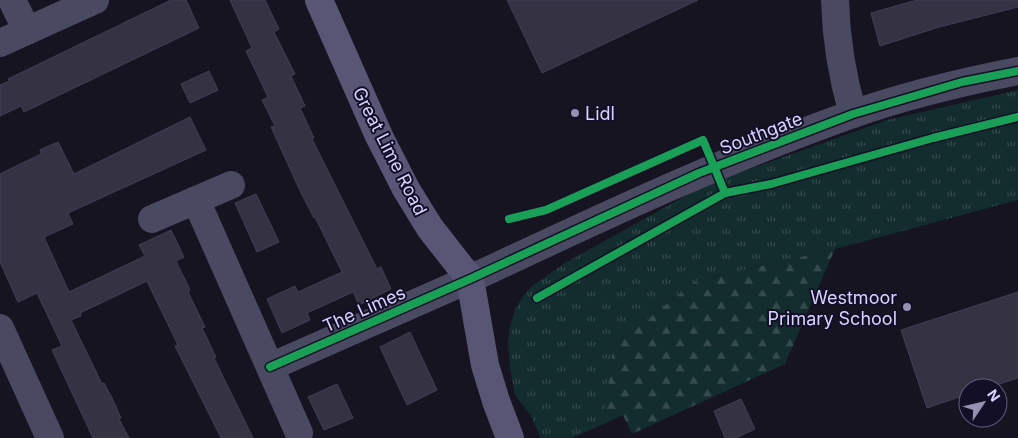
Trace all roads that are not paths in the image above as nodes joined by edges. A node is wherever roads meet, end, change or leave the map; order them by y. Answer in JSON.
{"nodes":[{"id":1,"x":12,"y":0,"type":"edge"},
{"id":2,"x":95,"y":0,"type":"edge"},
{"id":3,"x":319,"y":0,"type":"edge"},
{"id":4,"x":835,"y":0,"type":"edge"},
{"id":5,"x":27,"y":31,"type":"junction"},
{"id":6,"x":0,"y":43,"type":"edge"},
{"id":7,"x":1018,"y":71,"type":"edge"},
{"id":8,"x":853,"y":114,"type":"junction"},
{"id":9,"x":231,"y":185,"type":"dead end"},
{"id":10,"x":196,"y":200,"type":"junction"},
{"id":11,"x":152,"y":220,"type":"dead end"},
{"id":12,"x":470,"y":279,"type":"junction"},
{"id":13,"x":0,"y":328,"type":"edge"},
{"id":14,"x":270,"y":367,"type":"junction"},
{"id":15,"x":299,"y":433,"type":"dead end"},
{"id":16,"x":50,"y":438,"type":"edge"},
{"id":17,"x":510,"y":438,"type":"edge"}],
"edges":[{"from":1,"to":5,"type":"street"},
{"from":2,"to":5,"type":"street"},
{"from":3,"to":12,"type":"main road","name":"Great Lime Road"},
{"from":4,"to":8,"type":"street"},
{"from":5,"to":6,"type":"street"},
{"from":7,"to":8,"type":"street","name":"Southgate"},
{"from":8,"to":12,"type":"street","name":"Southgate"},
{"from":9,"to":10,"type":"street"},
{"from":10,"to":11,"type":"street"},
{"from":10,"to":14,"type":"street"},
{"from":12,"to":14,"type":"street","name":"The Limes"},
{"from":12,"to":17,"type":"main road","name":"Great Lime Road"},
{"from":13,"to":16,"type":"street"},
{"from":14,"to":15,"type":"street"}]}
